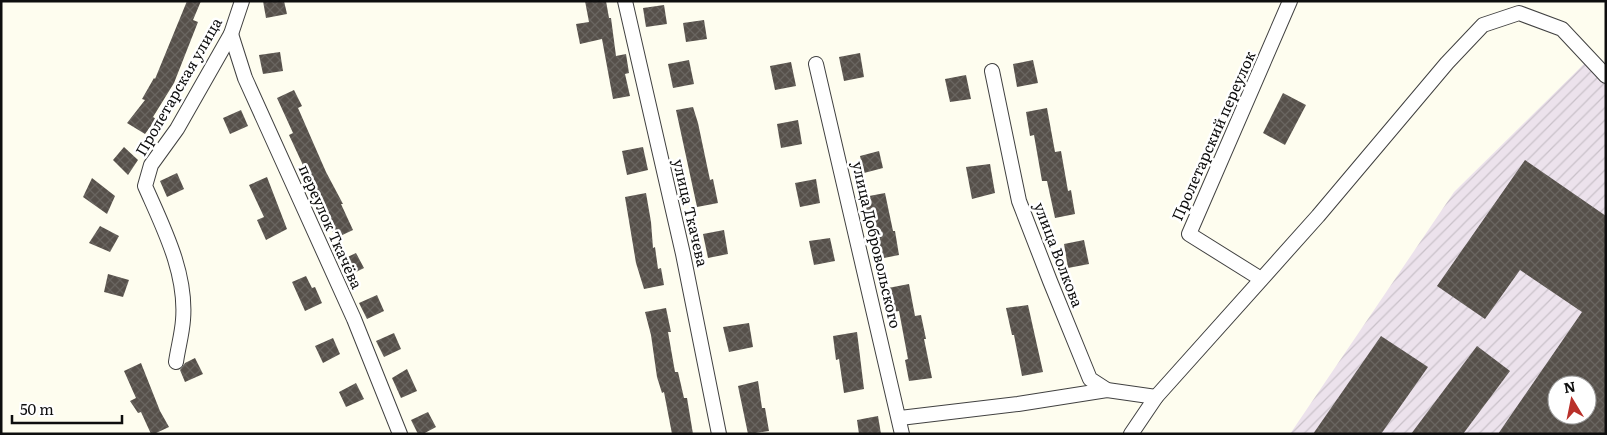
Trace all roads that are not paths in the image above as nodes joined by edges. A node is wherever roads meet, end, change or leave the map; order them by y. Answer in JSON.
{"nodes":[{"id":1,"x":242,"y":1,"type":"edge"},
{"id":2,"x":625,"y":1,"type":"edge"},
{"id":3,"x":1290,"y":1,"type":"edge"},
{"id":4,"x":1518,"y":7,"type":"edge"},
{"id":5,"x":231,"y":34,"type":"junction"},
{"id":6,"x":816,"y":64,"type":"dead end"},
{"id":7,"x":992,"y":71,"type":"dead end"},
{"id":8,"x":1606,"y":76,"type":"edge"},
{"id":9,"x":1261,"y":279,"type":"junction"},
{"id":10,"x":176,"y":362,"type":"dead end"},
{"id":11,"x":1107,"y":390,"type":"junction"},
{"id":12,"x":1156,"y":397,"type":"junction"},
{"id":13,"x":900,"y":418,"type":"junction"},
{"id":14,"x":400,"y":434,"type":"edge"},
{"id":15,"x":719,"y":434,"type":"edge"},
{"id":16,"x":902,"y":434,"type":"edge"},
{"id":17,"x":1132,"y":434,"type":"edge"}],
"edges":[{"from":1,"to":5,"type":"street","name":"Пролетарская улица"},
{"from":2,"to":15,"type":"street","name":"улица Ткачева"},
{"from":3,"to":9,"type":"street","name":"Пролетарский переулок"},
{"from":4,"to":8,"type":"street"},
{"from":4,"to":9,"type":"street"},
{"from":5,"to":10,"type":"street","name":"Пролетарская улица"},
{"from":5,"to":14,"type":"street","name":"переулок Ткачёва"},
{"from":6,"to":13,"type":"street","name":"улица Добровольского"},
{"from":7,"to":11,"type":"street","name":"улица Волкова"},
{"from":9,"to":12,"type":"street"},
{"from":11,"to":12,"type":"street"},
{"from":11,"to":13,"type":"street"},
{"from":12,"to":17,"type":"street"},
{"from":13,"to":16,"type":"street","name":"улица Добровольского"}]}
